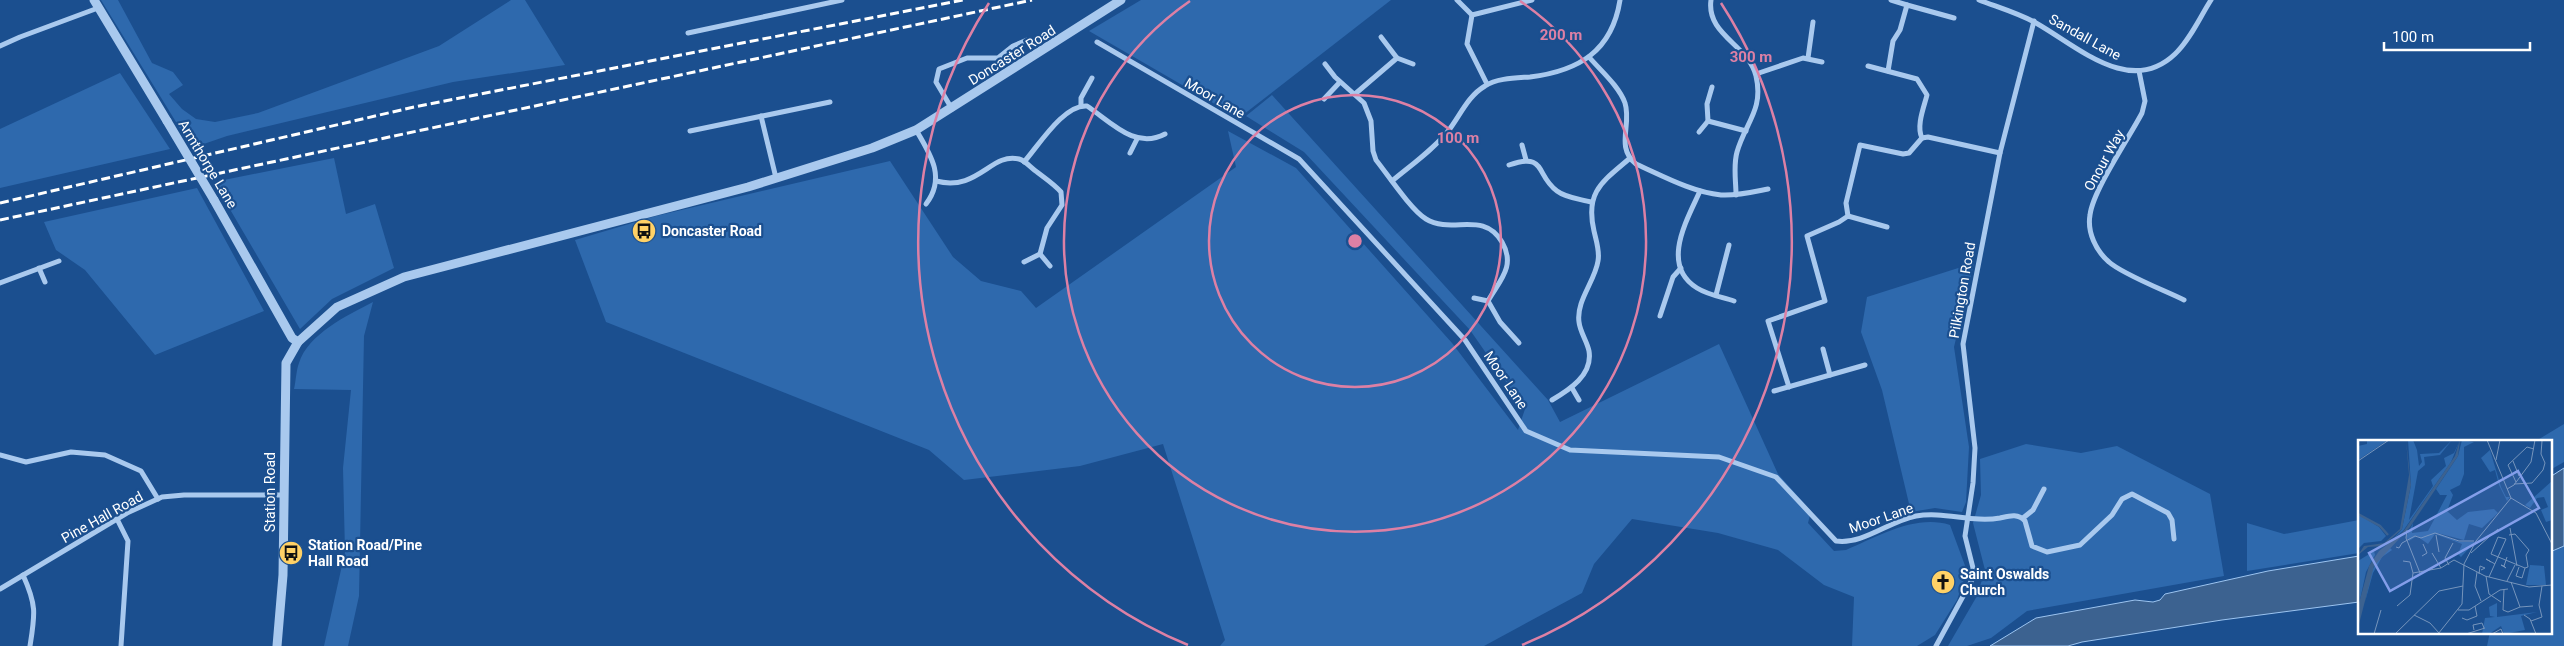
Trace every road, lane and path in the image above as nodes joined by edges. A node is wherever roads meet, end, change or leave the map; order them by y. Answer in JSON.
{"nodes":[{"id":1,"x":842,"y":0,"type":"edge"},
{"id":2,"x":1457,"y":0,"type":"edge"},
{"id":3,"x":1532,"y":0,"type":"edge"},
{"id":4,"x":1620,"y":0,"type":"edge"},
{"id":5,"x":1711,"y":0,"type":"edge"},
{"id":6,"x":1891,"y":0,"type":"edge"},
{"id":7,"x":1979,"y":0,"type":"edge"},
{"id":8,"x":2211,"y":0,"type":"edge"},
{"id":9,"x":1120,"y":1,"type":"edge"},
{"id":10,"x":96,"y":4,"type":"edge"},
{"id":11,"x":1907,"y":5,"type":"junction"},
{"id":12,"x":1472,"y":15,"type":"junction"},
{"id":13,"x":1954,"y":18,"type":"dead end"},
{"id":14,"x":2034,"y":21,"type":"junction"},
{"id":15,"x":1813,"y":22,"type":"dead end"},
{"id":16,"x":688,"y":32,"type":"dead end"},
{"id":17,"x":1381,"y":37,"type":"dead end"},
{"id":18,"x":1027,"y":40,"type":"dead end"},
{"id":19,"x":1096,"y":42,"type":"dead end"},
{"id":20,"x":0,"y":46,"type":"edge"},
{"id":21,"x":1589,"y":57,"type":"junction"},
{"id":22,"x":1398,"y":58,"type":"junction"},
{"id":23,"x":1808,"y":58,"type":"junction"},
{"id":24,"x":1822,"y":62,"type":"dead end"},
{"id":25,"x":1325,"y":64,"type":"dead end"},
{"id":26,"x":1413,"y":64,"type":"dead end"},
{"id":27,"x":1868,"y":66,"type":"dead end"},
{"id":28,"x":1888,"y":71,"type":"junction"},
{"id":29,"x":2139,"y":72,"type":"junction"},
{"id":30,"x":1756,"y":74,"type":"junction"},
{"id":31,"x":1092,"y":78,"type":"dead end"},
{"id":32,"x":1340,"y":82,"type":"junction"},
{"id":33,"x":1487,"y":84,"type":"junction"},
{"id":34,"x":1712,"y":87,"type":"dead end"},
{"id":35,"x":1355,"y":94,"type":"junction"},
{"id":36,"x":1324,"y":99,"type":"dead end"},
{"id":37,"x":830,"y":102,"type":"dead end"},
{"id":38,"x":1081,"y":106,"type":"junction"},
{"id":39,"x":953,"y":109,"type":"junction"},
{"id":40,"x":761,"y":116,"type":"junction"},
{"id":41,"x":1708,"y":121,"type":"junction"},
{"id":42,"x":690,"y":130,"type":"dead end"},
{"id":43,"x":916,"y":130,"type":"junction"},
{"id":44,"x":1746,"y":131,"type":"junction"},
{"id":45,"x":1699,"y":132,"type":"dead end"},
{"id":46,"x":1165,"y":134,"type":"dead end"},
{"id":47,"x":1922,"y":138,"type":"junction"},
{"id":48,"x":1137,"y":139,"type":"junction"},
{"id":49,"x":1522,"y":145,"type":"dead end"},
{"id":50,"x":2000,"y":152,"type":"junction"},
{"id":51,"x":1130,"y":153,"type":"dead end"},
{"id":52,"x":1629,"y":159,"type":"junction"},
{"id":53,"x":1526,"y":160,"type":"junction"},
{"id":54,"x":1024,"y":162,"type":"junction"},
{"id":55,"x":1509,"y":165,"type":"dead end"},
{"id":56,"x":776,"y":178,"type":"junction"},
{"id":57,"x":1392,"y":180,"type":"junction"},
{"id":58,"x":936,"y":181,"type":"junction"},
{"id":59,"x":1768,"y":189,"type":"dead end"},
{"id":60,"x":1700,"y":191,"type":"junction"},
{"id":61,"x":1736,"y":195,"type":"junction"},
{"id":62,"x":1591,"y":202,"type":"junction"},
{"id":63,"x":926,"y":204,"type":"dead end"},
{"id":64,"x":1848,"y":216,"type":"junction"},
{"id":65,"x":1887,"y":227,"type":"dead end"},
{"id":66,"x":1729,"y":245,"type":"dead end"},
{"id":67,"x":1040,"y":254,"type":"junction"},
{"id":68,"x":59,"y":260,"type":"dead end"},
{"id":69,"x":1024,"y":262,"type":"dead end"},
{"id":70,"x":1050,"y":266,"type":"dead end"},
{"id":71,"x":40,"y":268,"type":"junction"},
{"id":72,"x":1682,"y":268,"type":"junction"},
{"id":73,"x":45,"y":282,"type":"dead end"},
{"id":74,"x":0,"y":283,"type":"edge"},
{"id":75,"x":1716,"y":295,"type":"junction"},
{"id":76,"x":1474,"y":298,"type":"dead end"},
{"id":77,"x":2184,"y":300,"type":"dead end"},
{"id":78,"x":1488,"y":301,"type":"junction"},
{"id":79,"x":1734,"y":301,"type":"dead end"},
{"id":80,"x":1660,"y":316,"type":"dead end"},
{"id":81,"x":298,"y":342,"type":"junction"},
{"id":82,"x":1519,"y":343,"type":"dead end"},
{"id":83,"x":1823,"y":349,"type":"dead end"},
{"id":84,"x":1865,"y":365,"type":"dead end"},
{"id":85,"x":1830,"y":375,"type":"junction"},
{"id":86,"x":1789,"y":387,"type":"junction"},
{"id":87,"x":1572,"y":388,"type":"junction"},
{"id":88,"x":1774,"y":391,"type":"dead end"},
{"id":89,"x":1552,"y":400,"type":"dead end"},
{"id":90,"x":1579,"y":400,"type":"dead end"},
{"id":91,"x":1,"y":457,"type":"edge"},
{"id":92,"x":2044,"y":489,"type":"dead end"},
{"id":93,"x":284,"y":495,"type":"junction"},
{"id":94,"x":158,"y":499,"type":"junction"},
{"id":95,"x":1968,"y":518,"type":"junction"},
{"id":96,"x":2023,"y":518,"type":"junction"},
{"id":97,"x":117,"y":519,"type":"junction"},
{"id":98,"x":2174,"y":539,"type":"dead end"},
{"id":99,"x":24,"y":575,"type":"junction"},
{"id":100,"x":0,"y":589,"type":"edge"},
{"id":101,"x":30,"y":646,"type":"edge"},
{"id":102,"x":121,"y":646,"type":"edge"},
{"id":103,"x":278,"y":646,"type":"edge"},
{"id":104,"x":1936,"y":646,"type":"edge"}],
"edges":[{"from":1,"to":16,"type":"street"},
{"from":2,"to":12,"type":"street"},
{"from":3,"to":12,"type":"street"},
{"from":4,"to":21,"type":"street"},
{"from":5,"to":30,"type":"street"},
{"from":6,"to":11,"type":"street"},
{"from":7,"to":14,"type":"street","name":"Sandall Lane"},
{"from":8,"to":29,"type":"street","name":"Sandall Lane"},
{"from":9,"to":39,"type":"street","name":"Doncaster Road"},
{"from":10,"to":20,"type":"street"},
{"from":10,"to":81,"type":"street","name":"Armthorpe Lane","bridge":true},
{"from":11,"to":13,"type":"street"},
{"from":11,"to":28,"type":"street"},
{"from":12,"to":33,"type":"street"},
{"from":14,"to":29,"type":"street","name":"Sandall Lane"},
{"from":14,"to":50,"type":"street","name":"Pilkington Road"},
{"from":15,"to":23,"type":"street"},
{"from":17,"to":22,"type":"street"},
{"from":18,"to":39,"type":"street"},
{"from":19,"to":95,"type":"street","name":"Moor Lane"},
{"from":21,"to":33,"type":"street"},
{"from":21,"to":52,"type":"street"},
{"from":22,"to":26,"type":"street"},
{"from":22,"to":35,"type":"street"},
{"from":23,"to":24,"type":"street"},
{"from":23,"to":30,"type":"street"},
{"from":25,"to":32,"type":"street"},
{"from":27,"to":28,"type":"street"},
{"from":28,"to":47,"type":"street"},
{"from":29,"to":77,"type":"street","name":"Onour Way"},
{"from":30,"to":44,"type":"street"},
{"from":31,"to":38,"type":"street"},
{"from":32,"to":35,"type":"street"},
{"from":32,"to":36,"type":"street"},
{"from":33,"to":57,"type":"street"},
{"from":34,"to":41,"type":"street"},
{"from":35,"to":57,"type":"street"},
{"from":37,"to":40,"type":"street"},
{"from":38,"to":48,"type":"street"},
{"from":38,"to":54,"type":"street"},
{"from":39,"to":43,"type":"street","name":"Doncaster Road"},
{"from":40,"to":42,"type":"street"},
{"from":40,"to":56,"type":"street"},
{"from":41,"to":44,"type":"street"},
{"from":41,"to":45,"type":"street"},
{"from":43,"to":56,"type":"street","name":"Doncaster Road"},
{"from":43,"to":58,"type":"street"},
{"from":44,"to":61,"type":"street"},
{"from":46,"to":48,"type":"street"},
{"from":47,"to":50,"type":"street"},
{"from":47,"to":64,"type":"street"},
{"from":48,"to":51,"type":"street"},
{"from":49,"to":53,"type":"street"},
{"from":50,"to":95,"type":"street","name":"Pilkington Road"},
{"from":52,"to":60,"type":"street"},
{"from":52,"to":62,"type":"street"},
{"from":53,"to":55,"type":"street"},
{"from":53,"to":62,"type":"street"},
{"from":54,"to":58,"type":"street"},
{"from":54,"to":67,"type":"street"},
{"from":56,"to":81,"type":"street","name":"Doncaster Road"},
{"from":57,"to":78,"type":"street"},
{"from":58,"to":63,"type":"street"},
{"from":59,"to":61,"type":"street"},
{"from":60,"to":61,"type":"street"},
{"from":60,"to":72,"type":"street"},
{"from":62,"to":87,"type":"street"},
{"from":64,"to":65,"type":"street"},
{"from":64,"to":86,"type":"street"},
{"from":66,"to":75,"type":"street"},
{"from":67,"to":69,"type":"street"},
{"from":67,"to":70,"type":"street"},
{"from":68,"to":71,"type":"street"},
{"from":71,"to":73,"type":"street"},
{"from":71,"to":74,"type":"street"},
{"from":72,"to":75,"type":"street"},
{"from":72,"to":80,"type":"street"},
{"from":75,"to":79,"type":"street"},
{"from":76,"to":78,"type":"street"},
{"from":78,"to":82,"type":"street"},
{"from":81,"to":93,"type":"street","name":"Station Road"},
{"from":83,"to":85,"type":"street"},
{"from":84,"to":85,"type":"street"},
{"from":85,"to":86,"type":"street"},
{"from":86,"to":88,"type":"street"},
{"from":87,"to":89,"type":"street"},
{"from":87,"to":90,"type":"street"},
{"from":91,"to":94,"type":"street"},
{"from":92,"to":96,"type":"street"},
{"from":93,"to":94,"type":"street","name":"Pine Hall Road"},
{"from":93,"to":103,"type":"street","name":"Station Road"},
{"from":94,"to":97,"type":"street","name":"Pine Hall Road"},
{"from":95,"to":96,"type":"street","name":"Moor Lane"},
{"from":95,"to":104,"type":"street","name":"Pilkington Road"},
{"from":96,"to":98,"type":"street"},
{"from":97,"to":99,"type":"street","name":"Pine Hall Road"},
{"from":97,"to":102,"type":"street"},
{"from":99,"to":100,"type":"street","name":"Pine Hall Road"},
{"from":99,"to":101,"type":"street"}]}
